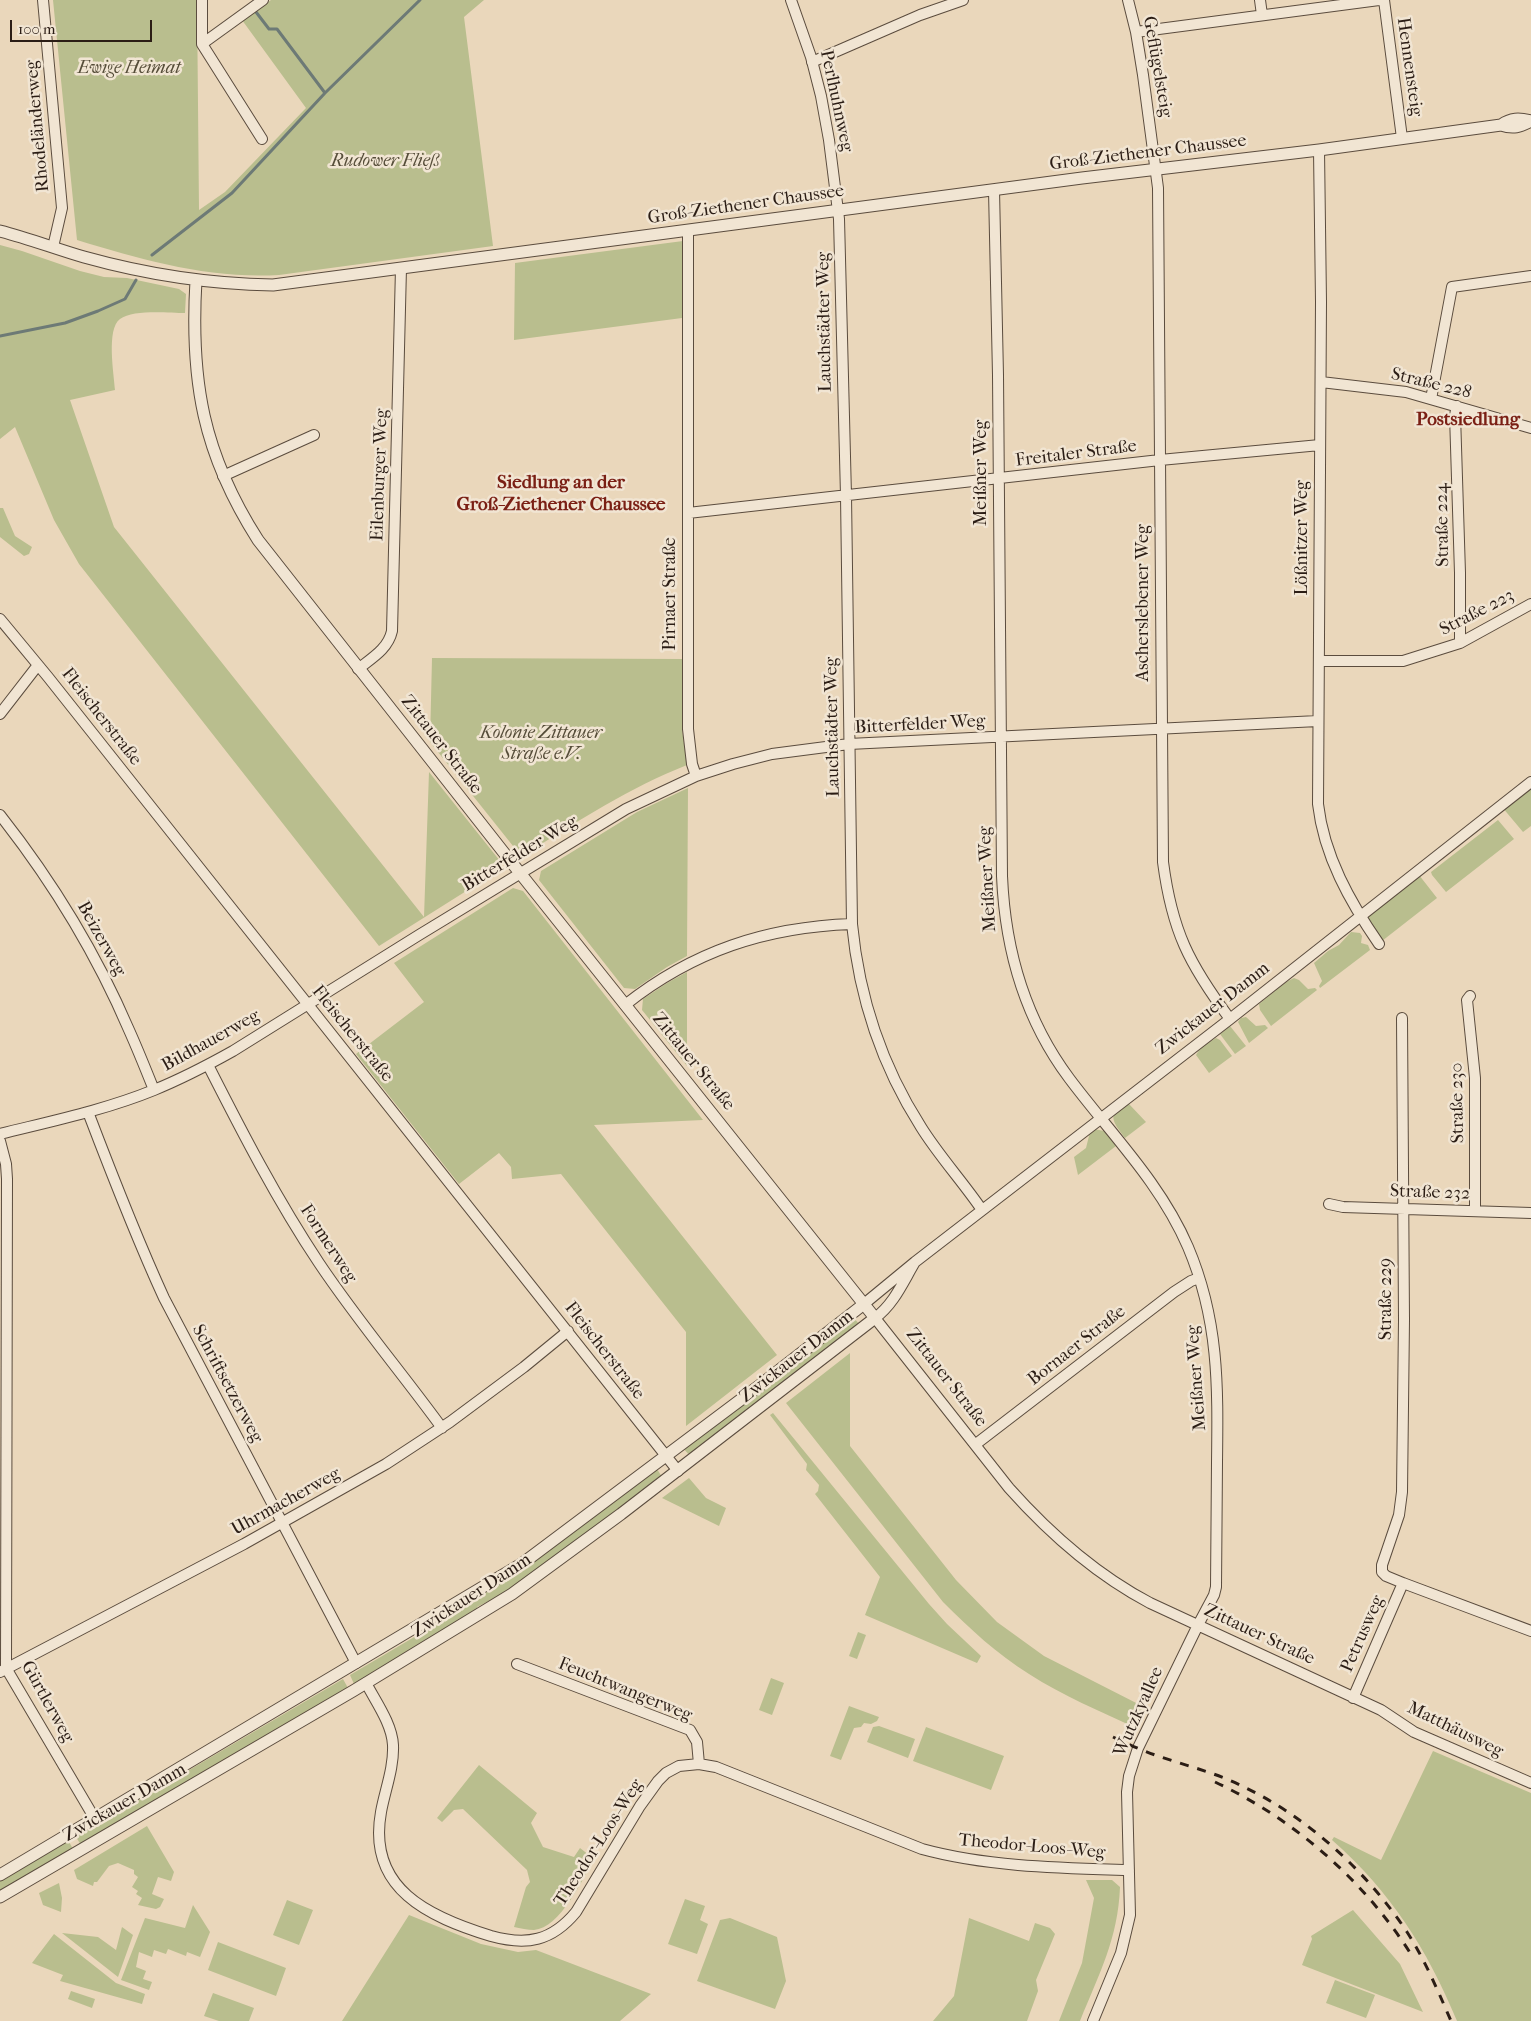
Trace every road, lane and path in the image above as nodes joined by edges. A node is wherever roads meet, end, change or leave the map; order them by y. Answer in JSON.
{"nodes":[{"id":1,"x":43,"y":0,"type":"edge"},
{"id":2,"x":202,"y":0,"type":"edge"},
{"id":3,"x":264,"y":0,"type":"edge"},
{"id":4,"x":791,"y":0,"type":"edge"},
{"id":5,"x":963,"y":0,"type":"edge"},
{"id":6,"x":1128,"y":0,"type":"edge"},
{"id":7,"x":1260,"y":0,"type":"edge"},
{"id":8,"x":1379,"y":0,"type":"edge"},
{"id":9,"x":1384,"y":0,"type":"edge"},
{"id":10,"x":1262,"y":15,"type":"junction"},
{"id":11,"x":1136,"y":32,"type":"junction"},
{"id":12,"x":202,"y":44,"type":"junction"},
{"id":13,"x":812,"y":62,"type":"junction"},
{"id":14,"x":1531,"y":121,"type":"edge"},
{"id":15,"x":1402,"y":138,"type":"junction"},
{"id":16,"x":262,"y":139,"type":"dead end"},
{"id":17,"x":1319,"y":150,"type":"junction"},
{"id":18,"x":1156,"y":169,"type":"junction"},
{"id":19,"x":994,"y":190,"type":"junction"},
{"id":20,"x":838,"y":210,"type":"junction"},
{"id":21,"x":0,"y":231,"type":"edge"},
{"id":22,"x":688,"y":231,"type":"junction"},
{"id":23,"x":53,"y":247,"type":"junction"},
{"id":24,"x":401,"y":268,"type":"junction"},
{"id":25,"x":1531,"y":276,"type":"edge"},
{"id":26,"x":196,"y":280,"type":"junction"},
{"id":27,"x":1321,"y":382,"type":"junction"},
{"id":28,"x":1431,"y":399,"type":"junction"},
{"id":29,"x":1457,"y":406,"type":"junction"},
{"id":30,"x":1531,"y":428,"type":"edge"},
{"id":31,"x":314,"y":435,"type":"dead end"},
{"id":32,"x":1320,"y":444,"type":"junction"},
{"id":33,"x":1160,"y":460,"type":"junction"},
{"id":34,"x":223,"y":476,"type":"junction"},
{"id":35,"x":998,"y":480,"type":"junction"},
{"id":36,"x":846,"y":496,"type":"junction"},
{"id":37,"x":688,"y":513,"type":"junction"},
{"id":38,"x":1531,"y":604,"type":"edge"},
{"id":39,"x":0,"y":618,"type":"edge"},
{"id":40,"x":1460,"y":643,"type":"junction"},
{"id":41,"x":1319,"y":661,"type":"junction"},
{"id":42,"x":38,"y":665,"type":"junction"},
{"id":43,"x":358,"y":668,"type":"junction"},
{"id":44,"x":0,"y":714,"type":"edge"},
{"id":45,"x":1318,"y":721,"type":"junction"},
{"id":46,"x":1161,"y":728,"type":"junction"},
{"id":47,"x":1001,"y":737,"type":"junction"},
{"id":48,"x":849,"y":744,"type":"junction"},
{"id":49,"x":696,"y":776,"type":"junction"},
{"id":50,"x":1531,"y":782,"type":"edge"},
{"id":51,"x":0,"y":815,"type":"edge"},
{"id":52,"x":520,"y":872,"type":"junction"},
{"id":53,"x":1360,"y":917,"type":"junction"},
{"id":54,"x":852,"y":924,"type":"junction"},
{"id":55,"x":419,"y":935,"type":"joint"},
{"id":56,"x":1379,"y":944,"type":"dead end"},
{"id":57,"x":1470,"y":996,"type":"dead end"},
{"id":58,"x":308,"y":1004,"type":"junction"},
{"id":59,"x":625,"y":1005,"type":"junction"},
{"id":60,"x":1402,"y":1018,"type":"dead end"},
{"id":61,"x":1230,"y":1019,"type":"junction"},
{"id":62,"x":208,"y":1065,"type":"junction"},
{"id":63,"x":154,"y":1090,"type":"junction"},
{"id":64,"x":88,"y":1112,"type":"junction"},
{"id":65,"x":1102,"y":1117,"type":"junction"},
{"id":66,"x":0,"y":1134,"type":"edge"},
{"id":67,"x":0,"y":1141,"type":"edge"},
{"id":68,"x":1329,"y":1204,"type":"dead end"},
{"id":69,"x":1403,"y":1208,"type":"junction"},
{"id":70,"x":982,"y":1210,"type":"junction"},
{"id":71,"x":1475,"y":1210,"type":"junction"},
{"id":72,"x":1531,"y":1213,"type":"edge"},
{"id":73,"x":915,"y":1262,"type":"junction"},
{"id":74,"x":1199,"y":1278,"type":"junction"},
{"id":75,"x":864,"y":1304,"type":"junction"},
{"id":76,"x":875,"y":1318,"type":"junction"},
{"id":77,"x":568,"y":1331,"type":"junction"},
{"id":78,"x":442,"y":1428,"type":"junction"},
{"id":79,"x":976,"y":1444,"type":"junction"},
{"id":80,"x":666,"y":1456,"type":"junction"},
{"id":81,"x":678,"y":1471,"type":"junction"},
{"id":82,"x":282,"y":1523,"type":"junction"},
{"id":83,"x":1403,"y":1583,"type":"junction"},
{"id":84,"x":1198,"y":1625,"type":"junction"},
{"id":85,"x":1531,"y":1631,"type":"edge"},
{"id":86,"x":356,"y":1663,"type":"junction"},
{"id":87,"x":517,"y":1664,"type":"dead end"},
{"id":88,"x":3,"y":1670,"type":"edge"},
{"id":89,"x":366,"y":1683,"type":"junction"},
{"id":90,"x":1353,"y":1698,"type":"junction"},
{"id":91,"x":1366,"y":1704,"type":"joint"},
{"id":92,"x":698,"y":1764,"type":"junction"},
{"id":93,"x":1531,"y":1783,"type":"edge"},
{"id":94,"x":95,"y":1819,"type":"junction"},
{"id":95,"x":1129,"y":1870,"type":"junction"},
{"id":96,"x":0,"y":1875,"type":"edge"},
{"id":97,"x":0,"y":1897,"type":"edge"},
{"id":98,"x":1093,"y":2021,"type":"edge"}],
"edges":[{"from":1,"to":23,"type":"street","name":"Rhodeländerweg"},
{"from":2,"to":12,"type":"street"},
{"from":3,"to":12,"type":"street"},
{"from":4,"to":13,"type":"street","name":"Perlhuhnweg"},
{"from":5,"to":13,"type":"street"},
{"from":6,"to":11,"type":"street","name":"Geflügelsteig"},
{"from":7,"to":10,"type":"street"},
{"from":8,"to":10,"type":"street"},
{"from":9,"to":15,"type":"street","name":"Hennensteig"},
{"from":10,"to":11,"type":"street"},
{"from":11,"to":18,"type":"street","name":"Geflügelsteig"},
{"from":12,"to":16,"type":"street"},
{"from":13,"to":20,"type":"street","name":"Perlhuhnweg"},
{"from":14,"to":15,"type":"street","name":"Groß-Ziethener Chaussee"},
{"from":15,"to":17,"type":"street","name":"Groß-Ziethener Chaussee"},
{"from":17,"to":18,"type":"street","name":"Groß-Ziethener Chaussee"},
{"from":17,"to":27,"type":"street","name":"Lößnitzer Weg"},
{"from":18,"to":19,"type":"street","name":"Groß-Ziethener Chaussee"},
{"from":18,"to":33,"type":"street","name":"Ascherslebener Weg"},
{"from":19,"to":20,"type":"street","name":"Groß-Ziethener Chaussee"},
{"from":19,"to":35,"type":"street","name":"Meißner Weg"},
{"from":20,"to":22,"type":"street","name":"Groß-Ziethener Chaussee"},
{"from":20,"to":36,"type":"street","name":"Lauchstädter Weg"},
{"from":21,"to":23,"type":"street","name":"Groß-Ziethener Chaussee"},
{"from":22,"to":24,"type":"street","name":"Groß-Ziethener Chaussee"},
{"from":22,"to":37,"type":"street","name":"Pirnaer Straße"},
{"from":23,"to":26,"type":"street","name":"Groß-Ziethener Chaussee"},
{"from":24,"to":26,"type":"street","name":"Groß-Ziethener Chaussee"},
{"from":24,"to":43,"type":"street","name":"Eilenburger Weg"},
{"from":25,"to":28,"type":"street"},
{"from":26,"to":34,"type":"street","name":"Zittauer Straße"},
{"from":27,"to":28,"type":"street","name":"Straße 228"},
{"from":27,"to":32,"type":"street","name":"Lößnitzer Weg"},
{"from":28,"to":29,"type":"street","name":"Straße 228"},
{"from":29,"to":30,"type":"street","name":"Straße 228"},
{"from":29,"to":40,"type":"street","name":"Straße 224"},
{"from":31,"to":34,"type":"street"},
{"from":32,"to":33,"type":"street","name":"Freitaler Straße"},
{"from":32,"to":41,"type":"street","name":"Lößnitzer Weg"},
{"from":33,"to":35,"type":"street","name":"Freitaler Straße"},
{"from":33,"to":46,"type":"street","name":"Ascherslebener Weg"},
{"from":34,"to":43,"type":"street","name":"Zittauer Straße"},
{"from":35,"to":36,"type":"street","name":"Freitaler Straße"},
{"from":35,"to":47,"type":"street","name":"Meißner Weg"},
{"from":36,"to":37,"type":"street","name":"Freitaler Straße"},
{"from":36,"to":48,"type":"street","name":"Lauchstädter Weg"},
{"from":37,"to":49,"type":"street","name":"Pirnaer Straße"},
{"from":38,"to":40,"type":"street","name":"Straße 223"},
{"from":39,"to":42,"type":"street","name":"Fleischerstraße"},
{"from":40,"to":41,"type":"street","name":"Straße 223"},
{"from":41,"to":45,"type":"street","name":"Lößnitzer Weg"},
{"from":42,"to":44,"type":"street"},
{"from":42,"to":58,"type":"street","name":"Fleischerstraße"},
{"from":43,"to":52,"type":"street","name":"Zittauer Straße"},
{"from":45,"to":46,"type":"street","name":"Bitterfelder Weg"},
{"from":45,"to":53,"type":"street","name":"Lößnitzer Weg"},
{"from":46,"to":47,"type":"street","name":"Bitterfelder Weg"},
{"from":46,"to":61,"type":"street","name":"Ascherslebener Weg"},
{"from":47,"to":48,"type":"street","name":"Bitterfelder Weg"},
{"from":47,"to":65,"type":"street","name":"Meißner Weg"},
{"from":48,"to":49,"type":"street","name":"Bitterfelder Weg"},
{"from":48,"to":54,"type":"street","name":"Lauchstädter Weg"},
{"from":49,"to":52,"type":"street","name":"Bitterfelder Weg"},
{"from":50,"to":53,"type":"street","name":"Zwickauer Damm"},
{"from":51,"to":63,"type":"street","name":"Beizerweg"},
{"from":52,"to":55,"type":"street","name":"Bitterfelder Weg"},
{"from":52,"to":59,"type":"street","name":"Zittauer Straße"},
{"from":53,"to":56,"type":"street"},
{"from":53,"to":61,"type":"street","name":"Zwickauer Damm"},
{"from":54,"to":59,"type":"street"},
{"from":54,"to":70,"type":"street","name":"Lauchstädter Weg"},
{"from":55,"to":58,"type":"street","name":"Bildhauerweg"},
{"from":57,"to":71,"type":"street","name":"Straße 230"},
{"from":58,"to":62,"type":"street","name":"Bildhauerweg"},
{"from":58,"to":77,"type":"street","name":"Fleischerstraße"},
{"from":59,"to":75,"type":"street","name":"Zittauer Straße"},
{"from":60,"to":69,"type":"street","name":"Straße 229"},
{"from":61,"to":65,"type":"street","name":"Zwickauer Damm"},
{"from":62,"to":63,"type":"street","name":"Bildhauerweg"},
{"from":62,"to":78,"type":"street","name":"Formerweg"},
{"from":63,"to":64,"type":"street","name":"Bildhauerweg"},
{"from":64,"to":66,"type":"street","name":"Bildhauerweg"},
{"from":64,"to":82,"type":"street","name":"Schriftsetzerweg"},
{"from":65,"to":70,"type":"street","name":"Zwickauer Damm"},
{"from":65,"to":74,"type":"street","name":"Meißner Weg"},
{"from":67,"to":88,"type":"street","name":"Gürtlerweg"},
{"from":68,"to":69,"type":"street","name":"Straße 232"},
{"from":69,"to":71,"type":"street","name":"Straße 232"},
{"from":69,"to":83,"type":"street","name":"Straße 229"},
{"from":70,"to":73,"type":"street","name":"Zwickauer Damm"},
{"from":71,"to":72,"type":"street","name":"Straße 232"},
{"from":73,"to":75,"type":"street","name":"Zwickauer Damm"},
{"from":73,"to":76,"type":"street","name":"Zwickauer Damm"},
{"from":74,"to":79,"type":"street","name":"Bornaer Straße"},
{"from":74,"to":84,"type":"street","name":"Meißner Weg"},
{"from":75,"to":76,"type":"street","name":"Zittauer Straße"},
{"from":75,"to":80,"type":"street","name":"Zwickauer Damm"},
{"from":76,"to":79,"type":"street","name":"Zittauer Straße"},
{"from":76,"to":81,"type":"street","name":"Zwickauer Damm"},
{"from":77,"to":78,"type":"street","name":"Uhrmacherweg"},
{"from":77,"to":80,"type":"street","name":"Fleischerstraße"},
{"from":78,"to":82,"type":"street","name":"Uhrmacherweg"},
{"from":79,"to":84,"type":"street","name":"Zittauer Straße"},
{"from":80,"to":81,"type":"street","name":"Fleischerstraße"},
{"from":80,"to":86,"type":"street","name":"Zwickauer Damm"},
{"from":81,"to":89,"type":"street","name":"Zwickauer Damm"},
{"from":82,"to":86,"type":"street","name":"Schriftsetzerweg"},
{"from":82,"to":88,"type":"street","name":"Uhrmacherweg"},
{"from":83,"to":85,"type":"street"},
{"from":83,"to":90,"type":"street","name":"Petrusweg"},
{"from":84,"to":90,"type":"street","name":"Zittauer Straße"},
{"from":84,"to":95,"type":"street","name":"Wutzkyallee"},
{"from":86,"to":94,"type":"street","name":"Zwickauer Damm"},
{"from":87,"to":92,"type":"street","name":"Feuchtwangerweg"},
{"from":88,"to":94,"type":"street","name":"Gürtlerweg"},
{"from":89,"to":92,"type":"street","name":"Theodor-Loos-Weg"},
{"from":89,"to":97,"type":"street","name":"Zwickauer Damm"},
{"from":90,"to":91,"type":"street","name":"Zittauer Straße"},
{"from":91,"to":93,"type":"street","name":"Matthäusweg"},
{"from":92,"to":95,"type":"street","name":"Theodor-Loos-Weg"},
{"from":94,"to":96,"type":"street","name":"Zwickauer Damm"},
{"from":95,"to":98,"type":"street","name":"Wutzkyallee"}]}
